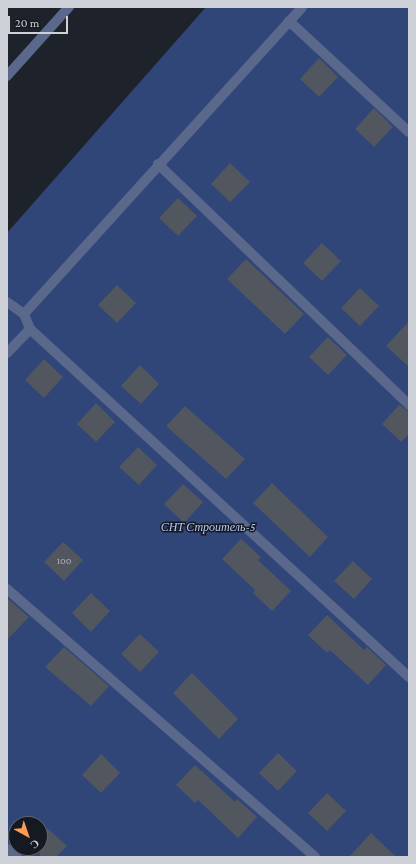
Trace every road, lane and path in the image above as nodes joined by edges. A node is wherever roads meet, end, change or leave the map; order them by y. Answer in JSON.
{"nodes":[{"id":1,"x":69,"y":7,"type":"edge"},
{"id":2,"x":302,"y":7,"type":"edge"},
{"id":3,"x":289,"y":22,"type":"junction"},
{"id":4,"x":7,"y":76,"type":"edge"},
{"id":5,"x":409,"y":132,"type":"edge"},
{"id":6,"x":158,"y":164,"type":"junction"},
{"id":7,"x":7,"y":302,"type":"edge"},
{"id":8,"x":24,"y":314,"type":"junction"},
{"id":9,"x":30,"y":329,"type":"junction"},
{"id":10,"x":7,"y":353,"type":"edge"},
{"id":11,"x":409,"y":405,"type":"edge"},
{"id":12,"x":7,"y":589,"type":"edge"},
{"id":13,"x":409,"y":677,"type":"edge"},
{"id":14,"x":7,"y":849,"type":"edge"},
{"id":15,"x":17,"y":857,"type":"edge"},
{"id":16,"x":315,"y":857,"type":"edge"}],
"edges":[{"from":1,"to":4,"type":"street"},
{"from":2,"to":3,"type":"street"},
{"from":3,"to":5,"type":"street"},
{"from":3,"to":6,"type":"street"},
{"from":6,"to":8,"type":"street"},
{"from":6,"to":11,"type":"street"},
{"from":7,"to":8,"type":"street"},
{"from":8,"to":9,"type":"street"},
{"from":9,"to":10,"type":"street"},
{"from":9,"to":13,"type":"street"},
{"from":12,"to":16,"type":"street"},
{"from":14,"to":15,"type":"street"}]}
